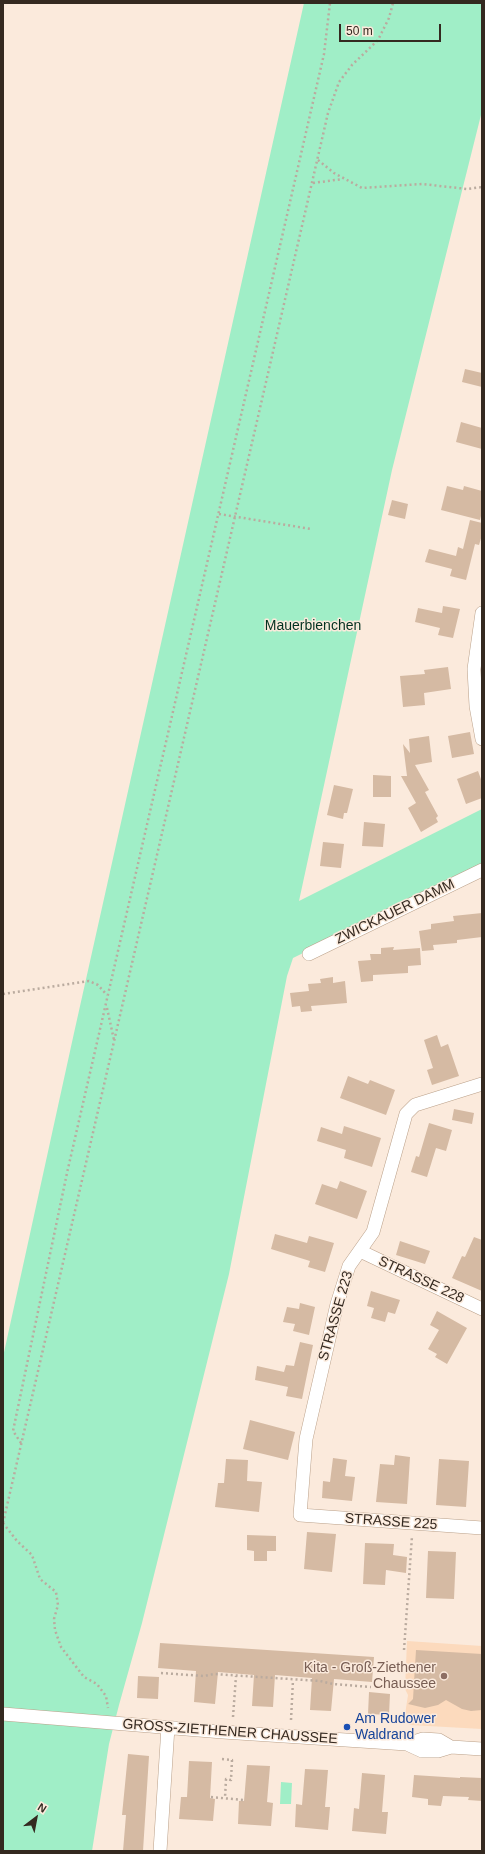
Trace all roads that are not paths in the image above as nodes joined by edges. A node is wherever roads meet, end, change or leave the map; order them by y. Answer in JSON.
{"nodes":[{"id":1,"x":482,"y":613,"type":"edge"},
{"id":2,"x":479,"y":705,"type":"edge"},
{"id":3,"x":482,"y":739,"type":"edge"},
{"id":4,"x":482,"y":870,"type":"edge"},
{"id":5,"x":309,"y":954,"type":"dead end"},
{"id":6,"x":482,"y":1084,"type":"edge"},
{"id":7,"x":360,"y":1252,"type":"junction"},
{"id":8,"x":482,"y":1308,"type":"edge"},
{"id":9,"x":300,"y":1515,"type":"joint"},
{"id":10,"x":482,"y":1528,"type":"edge"},
{"id":11,"x":3,"y":1714,"type":"edge"},
{"id":12,"x":168,"y":1728,"type":"junction"},
{"id":13,"x":482,"y":1748,"type":"edge"},
{"id":14,"x":160,"y":1851,"type":"edge"}],
"edges":[{"from":1,"to":2,"type":"street"},
{"from":2,"to":3,"type":"street"},
{"from":4,"to":5,"type":"street","name":"ZWICKAUER DAMM"},
{"from":6,"to":7,"type":"street","name":"STRASSE 223"},
{"from":7,"to":8,"type":"street","name":"STRASSE 228"},
{"from":7,"to":9,"type":"street","name":"STRASSE 223"},
{"from":9,"to":10,"type":"street","name":"STRASSE 225"},
{"from":11,"to":12,"type":"street","name":"GROSS-ZIETHENER CHAUSSEE"},
{"from":12,"to":13,"type":"street","name":"GROSS-ZIETHENER CHAUSSEE"},
{"from":12,"to":14,"type":"street"}]}
